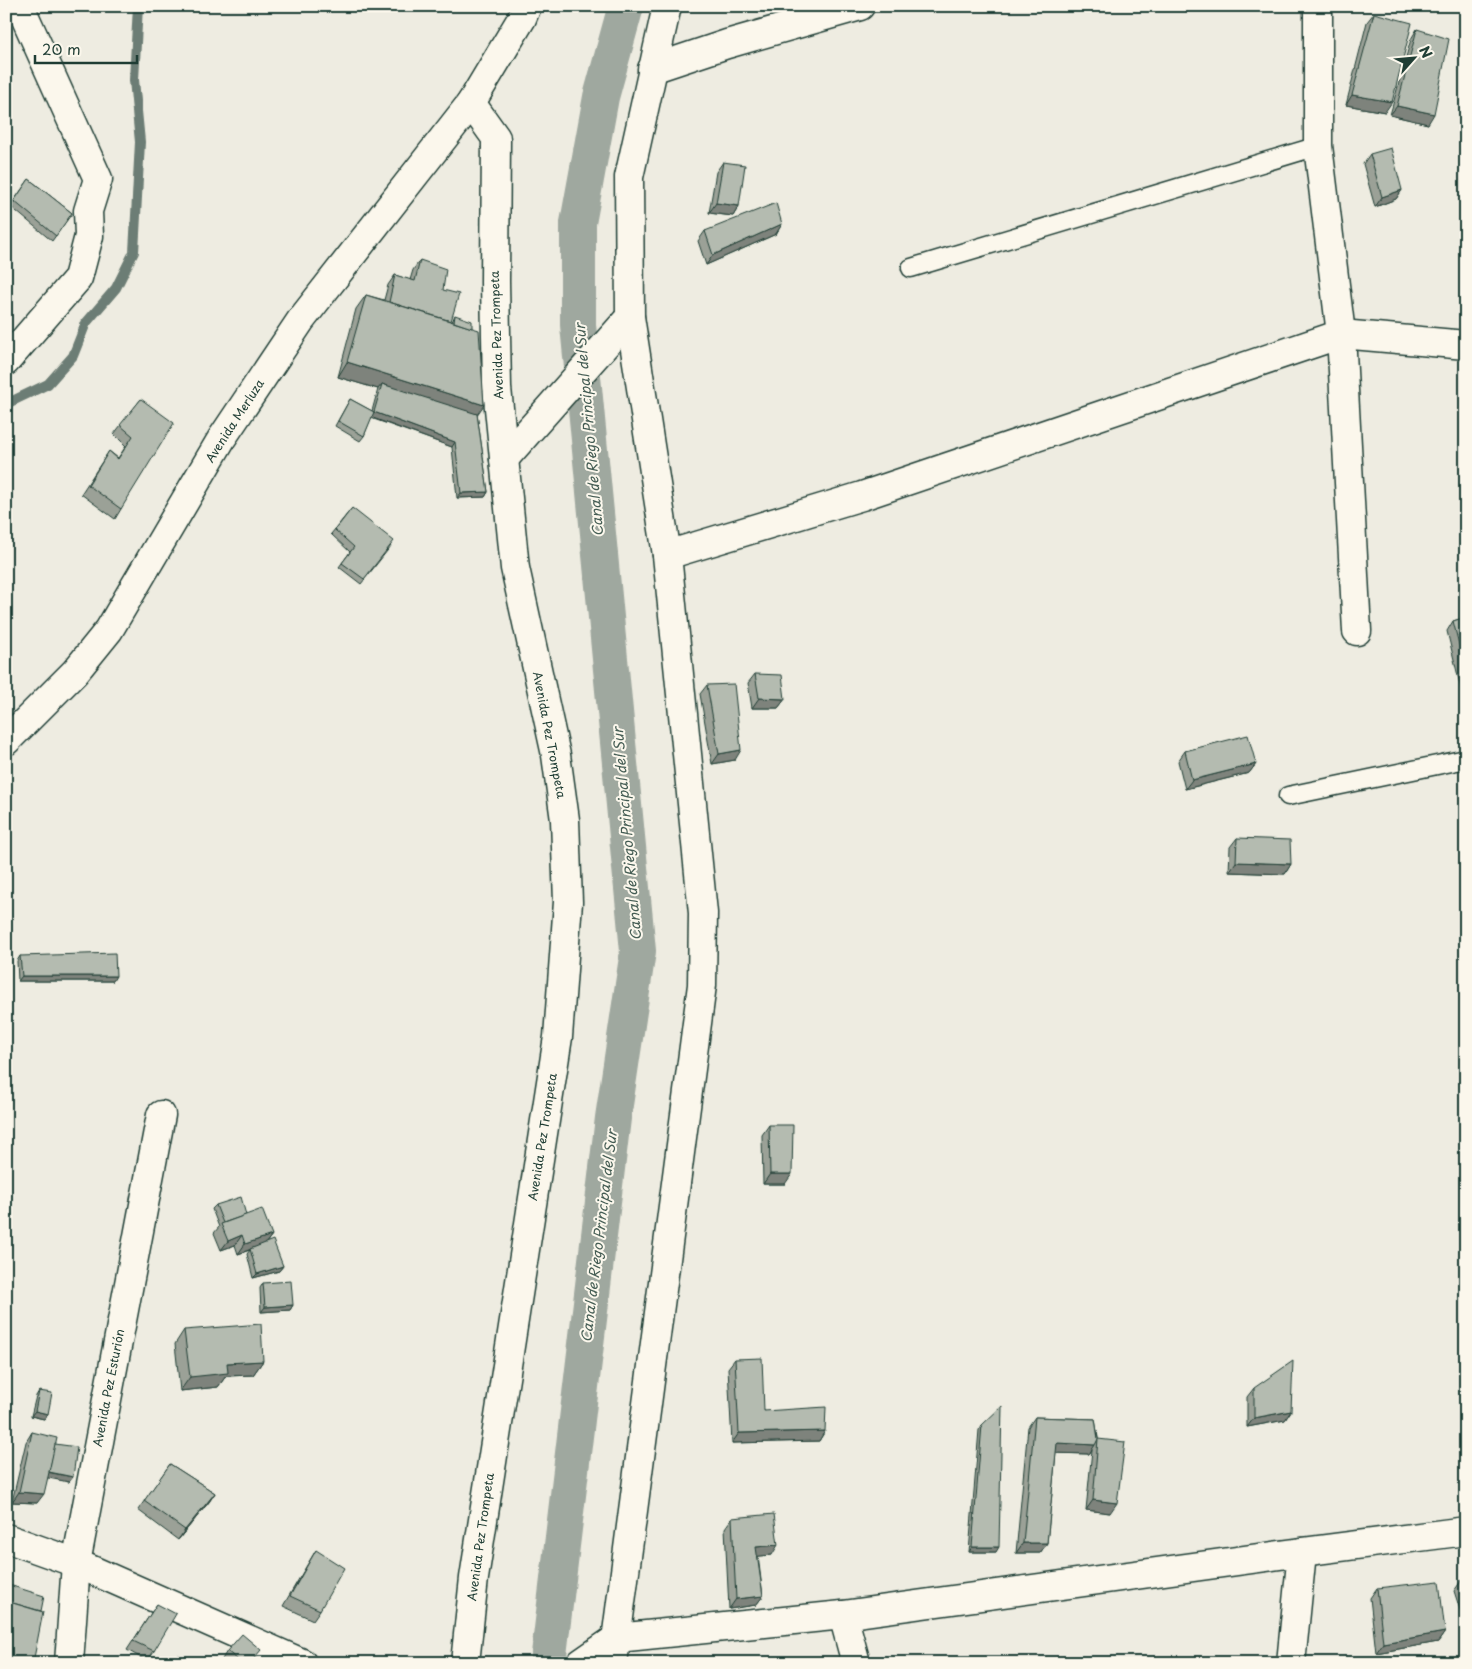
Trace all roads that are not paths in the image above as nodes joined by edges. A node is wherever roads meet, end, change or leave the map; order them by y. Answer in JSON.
{"nodes":[{"id":1,"x":20,"y":6,"type":"edge"},
{"id":2,"x":527,"y":6,"type":"edge"},
{"id":3,"x":668,"y":6,"type":"edge"},
{"id":4,"x":860,"y":6,"type":"edge"},
{"id":5,"x":1318,"y":6,"type":"edge"},
{"id":6,"x":652,"y":68,"type":"junction"},
{"id":7,"x":471,"y":103,"type":"junction"},
{"id":8,"x":1318,"y":146,"type":"junction"},
{"id":9,"x":911,"y":268,"type":"dead end"},
{"id":10,"x":629,"y":318,"type":"junction"},
{"id":11,"x":1341,"y":334,"type":"junction"},
{"id":12,"x":1466,"y":344,"type":"edge"},
{"id":13,"x":6,"y":361,"type":"edge"},
{"id":14,"x":511,"y":451,"type":"junction"},
{"id":15,"x":667,"y":555,"type":"junction"},
{"id":16,"x":1357,"y":631,"type":"dead end"},
{"id":17,"x":6,"y":741,"type":"edge"},
{"id":18,"x":1466,"y":759,"type":"edge"},
{"id":19,"x":1288,"y":796,"type":"dead end"},
{"id":20,"x":161,"y":1115,"type":"dead end"},
{"id":21,"x":1466,"y":1532,"type":"edge"},
{"id":22,"x":6,"y":1538,"type":"edge"},
{"id":23,"x":1302,"y":1552,"type":"junction"},
{"id":24,"x":76,"y":1563,"type":"junction"},
{"id":25,"x":843,"y":1615,"type":"junction"},
{"id":26,"x":615,"y":1651,"type":"edge"},
{"id":27,"x":69,"y":1663,"type":"edge"},
{"id":28,"x":302,"y":1663,"type":"edge"},
{"id":29,"x":464,"y":1663,"type":"edge"},
{"id":30,"x":581,"y":1663,"type":"edge"},
{"id":31,"x":856,"y":1663,"type":"edge"},
{"id":32,"x":1291,"y":1663,"type":"edge"}],
"edges":[{"from":1,"to":13,"type":"street"},
{"from":2,"to":7,"type":"street"},
{"from":3,"to":6,"type":"street"},
{"from":4,"to":6,"type":"street"},
{"from":5,"to":8,"type":"street"},
{"from":6,"to":10,"type":"street"},
{"from":7,"to":14,"type":"street","name":"Avenida Pez Trompeta"},
{"from":7,"to":17,"type":"street","name":"Avenida Merluza"},
{"from":8,"to":9,"type":"lane"},
{"from":8,"to":11,"type":"street"},
{"from":10,"to":14,"type":"street"},
{"from":10,"to":15,"type":"street"},
{"from":11,"to":12,"type":"street"},
{"from":11,"to":15,"type":"street"},
{"from":11,"to":16,"type":"street"},
{"from":14,"to":29,"type":"street","name":"Avenida Pez Trompeta"},
{"from":15,"to":26,"type":"street"},
{"from":18,"to":19,"type":"lane"},
{"from":20,"to":24,"type":"street","name":"Avenida Pez Esturión"},
{"from":21,"to":23,"type":"street"},
{"from":22,"to":24,"type":"street"},
{"from":23,"to":25,"type":"street"},
{"from":23,"to":32,"type":"street"},
{"from":24,"to":27,"type":"street","name":"Avenida Pez Esturión"},
{"from":24,"to":28,"type":"street"},
{"from":25,"to":26,"type":"street"},
{"from":25,"to":31,"type":"street"},
{"from":26,"to":30,"type":"street"}]}
